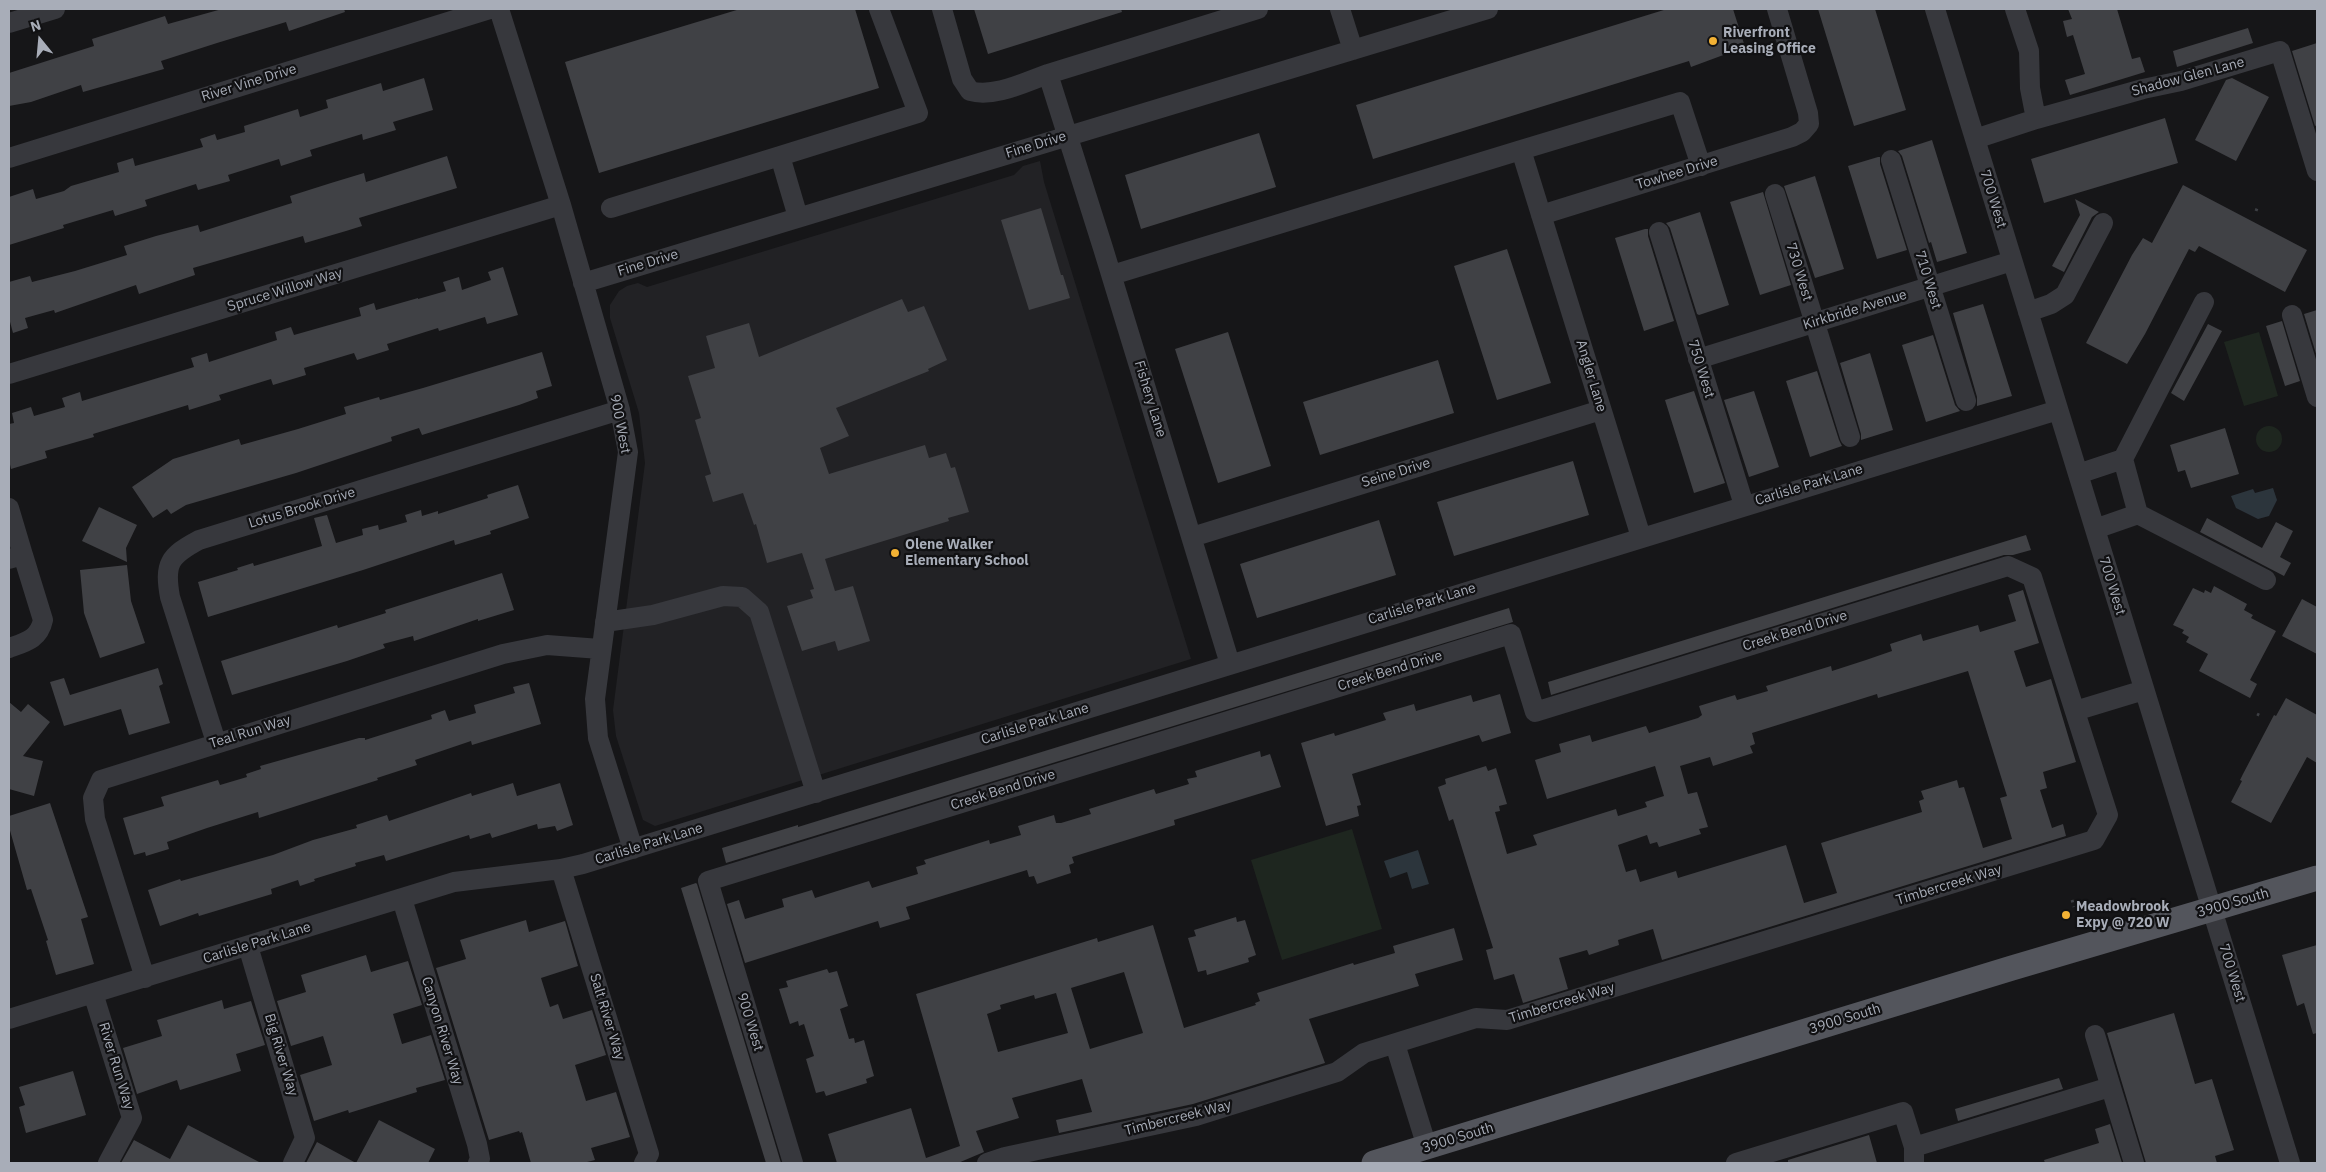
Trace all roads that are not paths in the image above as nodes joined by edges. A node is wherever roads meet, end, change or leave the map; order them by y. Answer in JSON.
{"nodes":[{"id":1,"x":55,"y":9,"type":"edge"},
{"id":2,"x":490,"y":9,"type":"edge"},
{"id":3,"x":499,"y":9,"type":"edge"},
{"id":4,"x":879,"y":9,"type":"edge"},
{"id":5,"x":942,"y":9,"type":"edge"},
{"id":6,"x":1258,"y":9,"type":"edge"},
{"id":7,"x":1340,"y":9,"type":"edge"},
{"id":8,"x":1488,"y":9,"type":"edge"},
{"id":9,"x":1777,"y":9,"type":"edge"},
{"id":10,"x":1935,"y":9,"type":"edge"},
{"id":11,"x":2015,"y":9,"type":"edge"},
{"id":12,"x":9,"y":23,"type":"edge"},
{"id":13,"x":1353,"y":50,"type":"junction"},
{"id":14,"x":1048,"y":74,"type":"junction"},
{"id":15,"x":2036,"y":119,"type":"junction"},
{"id":16,"x":1067,"y":136,"type":"junction"},
{"id":17,"x":1975,"y":139,"type":"junction"},
{"id":18,"x":1521,"y":150,"type":"junction"},
{"id":19,"x":780,"y":156,"type":"junction"},
{"id":20,"x":9,"y":158,"type":"edge"},
{"id":21,"x":1891,"y":160,"type":"dead end"},
{"id":22,"x":1701,"y":166,"type":"junction"},
{"id":23,"x":2317,"y":171,"type":"edge"},
{"id":24,"x":1775,"y":194,"type":"dead end"},
{"id":25,"x":561,"y":205,"type":"junction"},
{"id":26,"x":611,"y":208,"type":"dead end"},
{"id":27,"x":1541,"y":215,"type":"junction"},
{"id":28,"x":798,"y":217,"type":"junction"},
{"id":29,"x":2103,"y":223,"type":"dead end"},
{"id":30,"x":1659,"y":232,"type":"dead end"},
{"id":31,"x":2012,"y":262,"type":"junction"},
{"id":32,"x":1112,"y":275,"type":"junction"},
{"id":33,"x":583,"y":283,"type":"junction"},
{"id":34,"x":1931,"y":287,"type":"junction"},
{"id":35,"x":2204,"y":302,"type":"dead end"},
{"id":36,"x":2028,"y":312,"type":"junction"},
{"id":37,"x":2292,"y":315,"type":"dead end"},
{"id":38,"x":1814,"y":323,"type":"junction"},
{"id":39,"x":1698,"y":358,"type":"junction"},
{"id":40,"x":9,"y":374,"type":"edge"},
{"id":41,"x":2317,"y":396,"type":"edge"},
{"id":42,"x":1966,"y":400,"type":"dead end"},
{"id":43,"x":620,"y":410,"type":"junction"},
{"id":44,"x":1601,"y":410,"type":"junction"},
{"id":45,"x":2058,"y":410,"type":"junction"},
{"id":46,"x":1850,"y":437,"type":"dead end"},
{"id":47,"x":2122,"y":460,"type":"junction"},
{"id":48,"x":2078,"y":474,"type":"junction"},
{"id":49,"x":1744,"y":505,"type":"junction"},
{"id":50,"x":9,"y":508,"type":"edge"},
{"id":51,"x":2138,"y":514,"type":"junction"},
{"id":52,"x":2095,"y":529,"type":"junction"},
{"id":53,"x":1192,"y":537,"type":"junction"},
{"id":54,"x":1641,"y":537,"type":"junction"},
{"id":55,"x":16,"y":557,"type":"edge"},
{"id":56,"x":2266,"y":580,"type":"dead end"},
{"id":57,"x":606,"y":622,"type":"junction"},
{"id":58,"x":9,"y":648,"type":"edge"},
{"id":59,"x":600,"y":650,"type":"junction"},
{"id":60,"x":1230,"y":664,"type":"junction"},
{"id":61,"x":2144,"y":690,"type":"junction"},
{"id":62,"x":2075,"y":710,"type":"junction"},
{"id":63,"x":216,"y":742,"type":"junction"},
{"id":64,"x":816,"y":793,"type":"junction"},
{"id":65,"x":634,"y":849,"type":"junction"},
{"id":66,"x":562,"y":869,"type":"junction"},
{"id":67,"x":2317,"y":878,"type":"edge"},
{"id":68,"x":708,"y":882,"type":"joint"},
{"id":69,"x":402,"y":899,"type":"junction"},
{"id":70,"x":2212,"y":908,"type":"junction"},
{"id":71,"x":248,"y":946,"type":"junction"},
{"id":72,"x":145,"y":978,"type":"junction"},
{"id":73,"x":93,"y":993,"type":"junction"},
{"id":74,"x":9,"y":1019,"type":"edge"},
{"id":75,"x":2095,"y":1035,"type":"dead end"},
{"id":76,"x":1395,"y":1044,"type":"junction"},
{"id":77,"x":2110,"y":1087,"type":"junction"},
{"id":78,"x":1428,"y":1147,"type":"junction"},
{"id":79,"x":1914,"y":1155,"type":"edge"},
{"id":80,"x":108,"y":1163,"type":"edge"},
{"id":81,"x":293,"y":1163,"type":"edge"},
{"id":82,"x":478,"y":1163,"type":"edge"},
{"id":83,"x":644,"y":1163,"type":"edge"},
{"id":84,"x":793,"y":1163,"type":"edge"},
{"id":85,"x":987,"y":1163,"type":"edge"},
{"id":86,"x":1374,"y":1163,"type":"edge"},
{"id":87,"x":1736,"y":1163,"type":"edge"},
{"id":88,"x":2134,"y":1163,"type":"edge"},
{"id":89,"x":2290,"y":1163,"type":"edge"}],
"edges":[{"from":1,"to":12,"type":"street"},
{"from":2,"to":20,"type":"street","name":"River Vine Drive"},
{"from":3,"to":25,"type":"street","name":"900 West"},
{"from":4,"to":19,"type":"street"},
{"from":5,"to":14,"type":"street"},
{"from":6,"to":14,"type":"street"},
{"from":7,"to":13,"type":"street"},
{"from":8,"to":13,"type":"street","name":"Fine Drive"},
{"from":9,"to":22,"type":"street","name":"Towhee Drive"},
{"from":10,"to":17,"type":"street","name":"700 West"},
{"from":11,"to":15,"type":"street"},
{"from":13,"to":16,"type":"street","name":"Fine Drive"},
{"from":14,"to":16,"type":"street","name":"Fishery Lane"},
{"from":15,"to":17,"type":"street","name":"Shadow Glen Lane"},
{"from":15,"to":23,"type":"street","name":"Shadow Glen Lane"},
{"from":16,"to":28,"type":"street","name":"Fine Drive"},
{"from":16,"to":32,"type":"street","name":"Fishery Lane"},
{"from":17,"to":31,"type":"street","name":"700 West"},
{"from":18,"to":22,"type":"street"},
{"from":18,"to":27,"type":"street","name":"Angler Lane"},
{"from":18,"to":32,"type":"street"},
{"from":19,"to":26,"type":"street"},
{"from":19,"to":28,"type":"street"},
{"from":21,"to":34,"type":"street","name":"710 West"},
{"from":22,"to":27,"type":"street","name":"Towhee Drive"},
{"from":24,"to":38,"type":"street","name":"730 West"},
{"from":25,"to":33,"type":"street","name":"900 West"},
{"from":25,"to":40,"type":"street","name":"Spruce Willow Way"},
{"from":27,"to":44,"type":"street","name":"Angler Lane"},
{"from":28,"to":33,"type":"street","name":"Fine Drive"},
{"from":29,"to":36,"type":"street"},
{"from":30,"to":39,"type":"street","name":"750 West"},
{"from":31,"to":34,"type":"street","name":"Kirkbride Avenue"},
{"from":31,"to":36,"type":"street","name":"700 West"},
{"from":32,"to":53,"type":"street","name":"Fishery Lane"},
{"from":33,"to":43,"type":"street","name":"900 West"},
{"from":34,"to":38,"type":"street","name":"Kirkbride Avenue"},
{"from":34,"to":42,"type":"street","name":"710 West"},
{"from":35,"to":47,"type":"street"},
{"from":36,"to":45,"type":"street","name":"700 West"},
{"from":37,"to":41,"type":"street"},
{"from":38,"to":39,"type":"street","name":"Kirkbride Avenue"},
{"from":38,"to":46,"type":"street","name":"730 West"},
{"from":39,"to":49,"type":"street","name":"750 West"},
{"from":43,"to":57,"type":"street","name":"900 West"},
{"from":43,"to":63,"type":"street","name":"Lotus Brook Drive"},
{"from":44,"to":53,"type":"street","name":"Seine Drive"},
{"from":44,"to":54,"type":"street","name":"Angler Lane"},
{"from":45,"to":48,"type":"street","name":"700 West"},
{"from":45,"to":49,"type":"street","name":"Carlisle Park Lane"},
{"from":47,"to":48,"type":"street"},
{"from":47,"to":51,"type":"street"},
{"from":48,"to":52,"type":"street","name":"700 West"},
{"from":49,"to":54,"type":"street","name":"Carlisle Park Lane"},
{"from":50,"to":55,"type":"street"},
{"from":51,"to":52,"type":"street"},
{"from":51,"to":56,"type":"street"},
{"from":52,"to":61,"type":"street","name":"700 West"},
{"from":53,"to":60,"type":"street","name":"Fishery Lane"},
{"from":54,"to":60,"type":"street","name":"Carlisle Park Lane"},
{"from":55,"to":58,"type":"street"},
{"from":57,"to":59,"type":"street","name":"900 West"},
{"from":57,"to":64,"type":"street"},
{"from":59,"to":63,"type":"street","name":"Teal Run Way"},
{"from":59,"to":65,"type":"street","name":"900 West"},
{"from":60,"to":64,"type":"street","name":"Carlisle Park Lane"},
{"from":61,"to":62,"type":"street"},
{"from":61,"to":70,"type":"street","name":"700 West"},
{"from":62,"to":68,"type":"street","name":"Creek Bend Drive"},
{"from":62,"to":76,"type":"street","name":"Timbercreek Way"},
{"from":63,"to":72,"type":"street","name":"Teal Run Way"},
{"from":64,"to":65,"type":"street","name":"Carlisle Park Lane"},
{"from":65,"to":66,"type":"street","name":"Carlisle Park Lane"},
{"from":66,"to":69,"type":"street","name":"Carlisle Park Lane"},
{"from":66,"to":83,"type":"street","name":"Salt River Way"},
{"from":67,"to":70,"type":"main road","name":"3900 South"},
{"from":68,"to":84,"type":"street","name":"900 West"},
{"from":69,"to":71,"type":"street","name":"Carlisle Park Lane"},
{"from":69,"to":82,"type":"street","name":"Canyon River Way"},
{"from":70,"to":78,"type":"main road","name":"3900 South"},
{"from":70,"to":89,"type":"street","name":"700 West"},
{"from":71,"to":72,"type":"street","name":"Carlisle Park Lane"},
{"from":71,"to":81,"type":"street","name":"Big River Way"},
{"from":72,"to":73,"type":"street","name":"Carlisle Park Lane"},
{"from":73,"to":74,"type":"street","name":"Carlisle Park Lane"},
{"from":73,"to":80,"type":"street","name":"River Run Way"},
{"from":75,"to":77,"type":"street"},
{"from":76,"to":78,"type":"street"},
{"from":76,"to":85,"type":"street","name":"Timbercreek Way"},
{"from":77,"to":79,"type":"street"},
{"from":77,"to":88,"type":"street"},
{"from":78,"to":86,"type":"main road","name":"3900 South"},
{"from":79,"to":87,"type":"street"}]}
